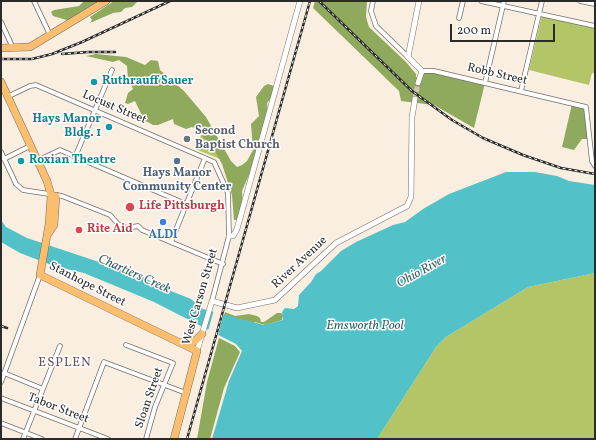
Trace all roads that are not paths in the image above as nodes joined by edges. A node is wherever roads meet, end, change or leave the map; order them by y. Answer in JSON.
{"nodes":[{"id":1,"x":34,"y":1,"type":"edge"},
{"id":2,"x":106,"y":1,"type":"edge"},
{"id":3,"x":300,"y":1,"type":"edge"},
{"id":4,"x":373,"y":1,"type":"edge"},
{"id":5,"x":420,"y":1,"type":"edge"},
{"id":6,"x":463,"y":1,"type":"edge"},
{"id":7,"x":481,"y":1,"type":"edge"},
{"id":8,"x":542,"y":1,"type":"edge"},
{"id":9,"x":580,"y":1,"type":"edge"},
{"id":10,"x":503,"y":3,"type":"edge"},
{"id":11,"x":595,"y":4,"type":"edge"},
{"id":12,"x":539,"y":13,"type":"junction"},
{"id":13,"x":459,"y":18,"type":"dead end"},
{"id":14,"x":1,"y":22,"type":"edge"},
{"id":15,"x":595,"y":26,"type":"edge"},
{"id":16,"x":50,"y":36,"type":"junction"},
{"id":17,"x":1,"y":48,"type":"edge"},
{"id":18,"x":13,"y":48,"type":"junction"},
{"id":19,"x":408,"y":57,"type":"junction"},
{"id":20,"x":112,"y":70,"type":"dead end"},
{"id":21,"x":422,"y":71,"type":"junction"},
{"id":22,"x":418,"y":83,"type":"tunnel mouth"},
{"id":23,"x":485,"y":83,"type":"junction"},
{"id":24,"x":2,"y":86,"type":"edge"},
{"id":25,"x":521,"y":91,"type":"junction"},
{"id":26,"x":7,"y":96,"type":"junction"},
{"id":27,"x":415,"y":99,"type":"tunnel mouth"},
{"id":28,"x":95,"y":111,"type":"junction"},
{"id":29,"x":30,"y":146,"type":"junction"},
{"id":30,"x":1,"y":152,"type":"edge"},
{"id":31,"x":75,"y":157,"type":"junction"},
{"id":32,"x":205,"y":158,"type":"junction"},
{"id":33,"x":4,"y":159,"type":"junction"},
{"id":34,"x":37,"y":161,"type":"junction"},
{"id":35,"x":214,"y":162,"type":"joint"},
{"id":36,"x":595,"y":166,"type":"edge"},
{"id":37,"x":54,"y":195,"type":"junction"},
{"id":38,"x":186,"y":204,"type":"junction"},
{"id":39,"x":229,"y":236,"type":"junction"},
{"id":40,"x":171,"y":242,"type":"junction"},
{"id":41,"x":222,"y":264,"type":"junction"},
{"id":42,"x":40,"y":275,"type":"junction"},
{"id":43,"x":212,"y":301,"type":"junction"},
{"id":44,"x":203,"y":333,"type":"junction"},
{"id":45,"x":173,"y":340,"type":"junction"},
{"id":46,"x":126,"y":345,"type":"dead end"},
{"id":47,"x":60,"y":346,"type":"dead end"},
{"id":48,"x":197,"y":351,"type":"junction"},
{"id":49,"x":193,"y":367,"type":"junction"},
{"id":50,"x":4,"y":373,"type":"junction"},
{"id":51,"x":1,"y":382,"type":"edge"},
{"id":52,"x":164,"y":385,"type":"junction"},
{"id":53,"x":43,"y":389,"type":"junction"},
{"id":54,"x":186,"y":393,"type":"junction"},
{"id":55,"x":1,"y":398,"type":"edge"},
{"id":56,"x":34,"y":411,"type":"junction"},
{"id":57,"x":1,"y":423,"type":"edge"},
{"id":58,"x":79,"y":428,"type":"junction"},
{"id":59,"x":26,"y":432,"type":"junction"},
{"id":60,"x":23,"y":439,"type":"edge"},
{"id":61,"x":42,"y":439,"type":"edge"},
{"id":62,"x":74,"y":439,"type":"edge"},
{"id":63,"x":108,"y":439,"type":"edge"},
{"id":64,"x":146,"y":439,"type":"edge"},
{"id":65,"x":174,"y":439,"type":"edge"}],
"edges":[{"from":1,"to":16,"type":"street"},
{"from":2,"to":16,"type":"main road"},
{"from":3,"to":39,"type":"street"},
{"from":4,"to":19,"type":"street"},
{"from":5,"to":19,"type":"street"},
{"from":6,"to":13,"type":"street"},
{"from":7,"to":10,"type":"street"},
{"from":8,"to":12,"type":"street"},
{"from":9,"to":11,"type":"street"},
{"from":10,"to":12,"type":"street"},
{"from":10,"to":23,"type":"street"},
{"from":12,"to":15,"type":"street"},
{"from":12,"to":25,"type":"street"},
{"from":14,"to":18,"type":"street"},
{"from":16,"to":18,"type":"main road"},
{"from":17,"to":18,"type":"main road"},
{"from":19,"to":21,"type":"street"},
{"from":20,"to":28,"type":"street"},
{"from":21,"to":22,"type":"street"},
{"from":21,"to":23,"type":"street","name":"Robb Street"},
{"from":23,"to":25,"type":"street","name":"Robb Street"},
{"from":24,"to":26,"type":"main road"},
{"from":25,"to":36,"type":"street","name":"Robb Street"},
{"from":26,"to":28,"type":"street","name":"Locust Street"},
{"from":26,"to":29,"type":"main road"},
{"from":27,"to":43,"type":"street","name":"River Avenue"},
{"from":28,"to":31,"type":"street"},
{"from":28,"to":32,"type":"street","name":"Locust Street"},
{"from":29,"to":33,"type":"street"},
{"from":29,"to":34,"type":"main road"},
{"from":30,"to":33,"type":"street"},
{"from":31,"to":34,"type":"street"},
{"from":31,"to":38,"type":"street"},
{"from":32,"to":35,"type":"street","name":"Locust Street"},
{"from":32,"to":38,"type":"street"},
{"from":33,"to":37,"type":"street"},
{"from":34,"to":37,"type":"main road"},
{"from":35,"to":39,"type":"street","name":"West Carson Street"},
{"from":37,"to":40,"type":"street"},
{"from":37,"to":42,"type":"main road","name":"Stanhope Street"},
{"from":38,"to":40,"type":"street"},
{"from":39,"to":41,"type":"street","name":"West Carson Street"},
{"from":40,"to":41,"type":"street"},
{"from":41,"to":43,"type":"street","name":"West Carson Street"},
{"from":42,"to":45,"type":"main road","name":"Stanhope Street"},
{"from":42,"to":50,"type":"street"},
{"from":43,"to":44,"type":"street","name":"West Carson Street"},
{"from":44,"to":45,"type":"main road"},
{"from":44,"to":48,"type":"street","name":"West Carson Street"},
{"from":45,"to":48,"type":"main road","name":"Stanhope Street"},
{"from":45,"to":49,"type":"main road"},
{"from":46,"to":52,"type":"street","name":"Sloan Street"},
{"from":47,"to":53,"type":"street"},
{"from":48,"to":49,"type":"main road","name":"West Carson Street"},
{"from":49,"to":54,"type":"main road","name":"West Carson Street"},
{"from":50,"to":51,"type":"street"},
{"from":50,"to":53,"type":"street"},
{"from":52,"to":54,"type":"street"},
{"from":52,"to":58,"type":"street"},
{"from":52,"to":64,"type":"street","name":"Sloan Street"},
{"from":53,"to":56,"type":"street"},
{"from":54,"to":65,"type":"main road","name":"West Carson Street"},
{"from":55,"to":56,"type":"street","name":"Tabor Street"},
{"from":56,"to":58,"type":"street","name":"Tabor Street"},
{"from":56,"to":59,"type":"street"},
{"from":57,"to":59,"type":"street"},
{"from":58,"to":62,"type":"street"},
{"from":58,"to":63,"type":"street","name":"Tabor Street"},
{"from":59,"to":60,"type":"street"},
{"from":59,"to":61,"type":"street"}]}
